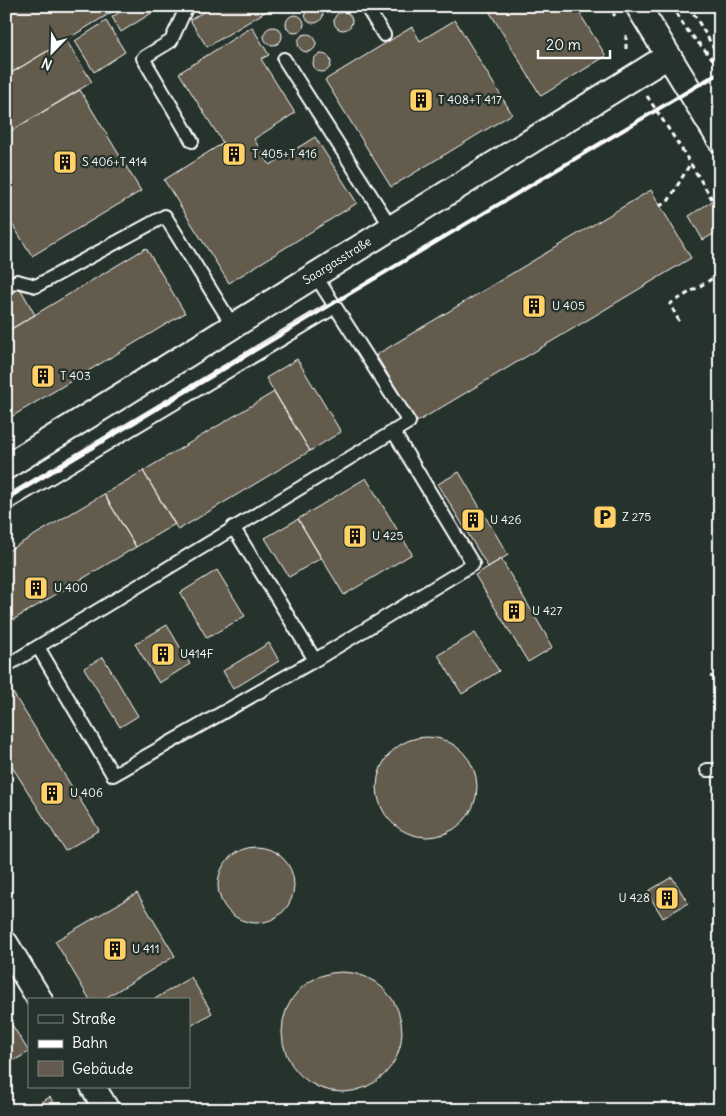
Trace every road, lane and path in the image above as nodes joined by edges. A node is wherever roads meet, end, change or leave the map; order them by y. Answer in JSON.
{"nodes":[{"id":1,"x":187,"y":6,"type":"edge"},
{"id":2,"x":366,"y":6,"type":"edge"},
{"id":3,"x":608,"y":6,"type":"edge"},
{"id":4,"x":638,"y":6,"type":"edge"},
{"id":5,"x":672,"y":6,"type":"edge"},
{"id":6,"x":689,"y":6,"type":"edge"},
{"id":7,"x":617,"y":21,"type":"dead end"},
{"id":8,"x":622,"y":28,"type":"dead end"},
{"id":9,"x":384,"y":35,"type":"dead end"},
{"id":10,"x":668,"y":56,"type":"junction"},
{"id":11,"x":720,"y":58,"type":"edge"},
{"id":12,"x":284,"y":59,"type":"dead end"},
{"id":13,"x":720,"y":66,"type":"edge"},
{"id":14,"x":635,"y":76,"type":"junction"},
{"id":15,"x":720,"y":90,"type":"edge"},
{"id":16,"x":697,"y":103,"type":"junction"},
{"id":17,"x":720,"y":140,"type":"edge"},
{"id":18,"x":192,"y":141,"type":"dead end"},
{"id":19,"x":690,"y":164,"type":"junction"},
{"id":20,"x":660,"y":206,"type":"dead end"},
{"id":21,"x":720,"y":212,"type":"edge"},
{"id":22,"x":392,"y":227,"type":"junction"},
{"id":23,"x":720,"y":274,"type":"edge"},
{"id":24,"x":315,"y":275,"type":"junction"},
{"id":25,"x":6,"y":287,"type":"edge"},
{"id":26,"x":335,"y":307,"type":"junction"},
{"id":27,"x":679,"y":321,"type":"dead end"},
{"id":28,"x":233,"y":326,"type":"junction"},
{"id":29,"x":393,"y":431,"type":"junction"},
{"id":30,"x":6,"y":467,"type":"edge"},
{"id":31,"x":6,"y":504,"type":"edge"},
{"id":32,"x":233,"y":527,"type":"junction"},
{"id":33,"x":38,"y":647,"type":"junction"},
{"id":34,"x":315,"y":660,"type":"junction"},
{"id":35,"x":6,"y":666,"type":"edge"},
{"id":36,"x":710,"y":676,"type":"dead end"},
{"id":37,"x":720,"y":679,"type":"edge"},
{"id":38,"x":6,"y":944,"type":"edge"},
{"id":39,"x":39,"y":998,"type":"edge"},
{"id":40,"x":94,"y":1088,"type":"edge"},
{"id":41,"x":107,"y":1110,"type":"edge"}],
"edges":[{"from":1,"to":18,"type":"lane"},
{"from":2,"to":9,"type":"lane"},
{"from":3,"to":7,"type":"path"},
{"from":4,"to":10,"type":"street"},
{"from":5,"to":13,"type":"path"},
{"from":6,"to":11,"type":"path"},
{"from":8,"to":14,"type":"path"},
{"from":10,"to":14,"type":"street","name":"Saargasstraße"},
{"from":10,"to":16,"type":"street"},
{"from":12,"to":22,"type":"lane"},
{"from":14,"to":19,"type":"path"},
{"from":14,"to":22,"type":"street","name":"Saargasstraße"},
{"from":15,"to":16,"type":"street"},
{"from":16,"to":17,"type":"street"},
{"from":19,"to":20,"type":"path"},
{"from":19,"to":21,"type":"path"},
{"from":22,"to":24,"type":"street","name":"Saargasstraße"},
{"from":23,"to":27,"type":"path"},
{"from":24,"to":26,"type":"lane"},
{"from":24,"to":28,"type":"street","name":"Saargasstraße"},
{"from":25,"to":28,"type":"lane"},
{"from":26,"to":29,"type":"lane"},
{"from":26,"to":31,"type":"lane"},
{"from":28,"to":30,"type":"street","name":"Saargasstraße"},
{"from":29,"to":32,"type":"lane"},
{"from":29,"to":34,"type":"lane"},
{"from":32,"to":33,"type":"lane"},
{"from":32,"to":34,"type":"lane"},
{"from":33,"to":34,"type":"lane"},
{"from":33,"to":35,"type":"lane"},
{"from":36,"to":37,"type":"path"},
{"from":38,"to":39,"type":"street"},
{"from":40,"to":41,"type":"street"}]}
